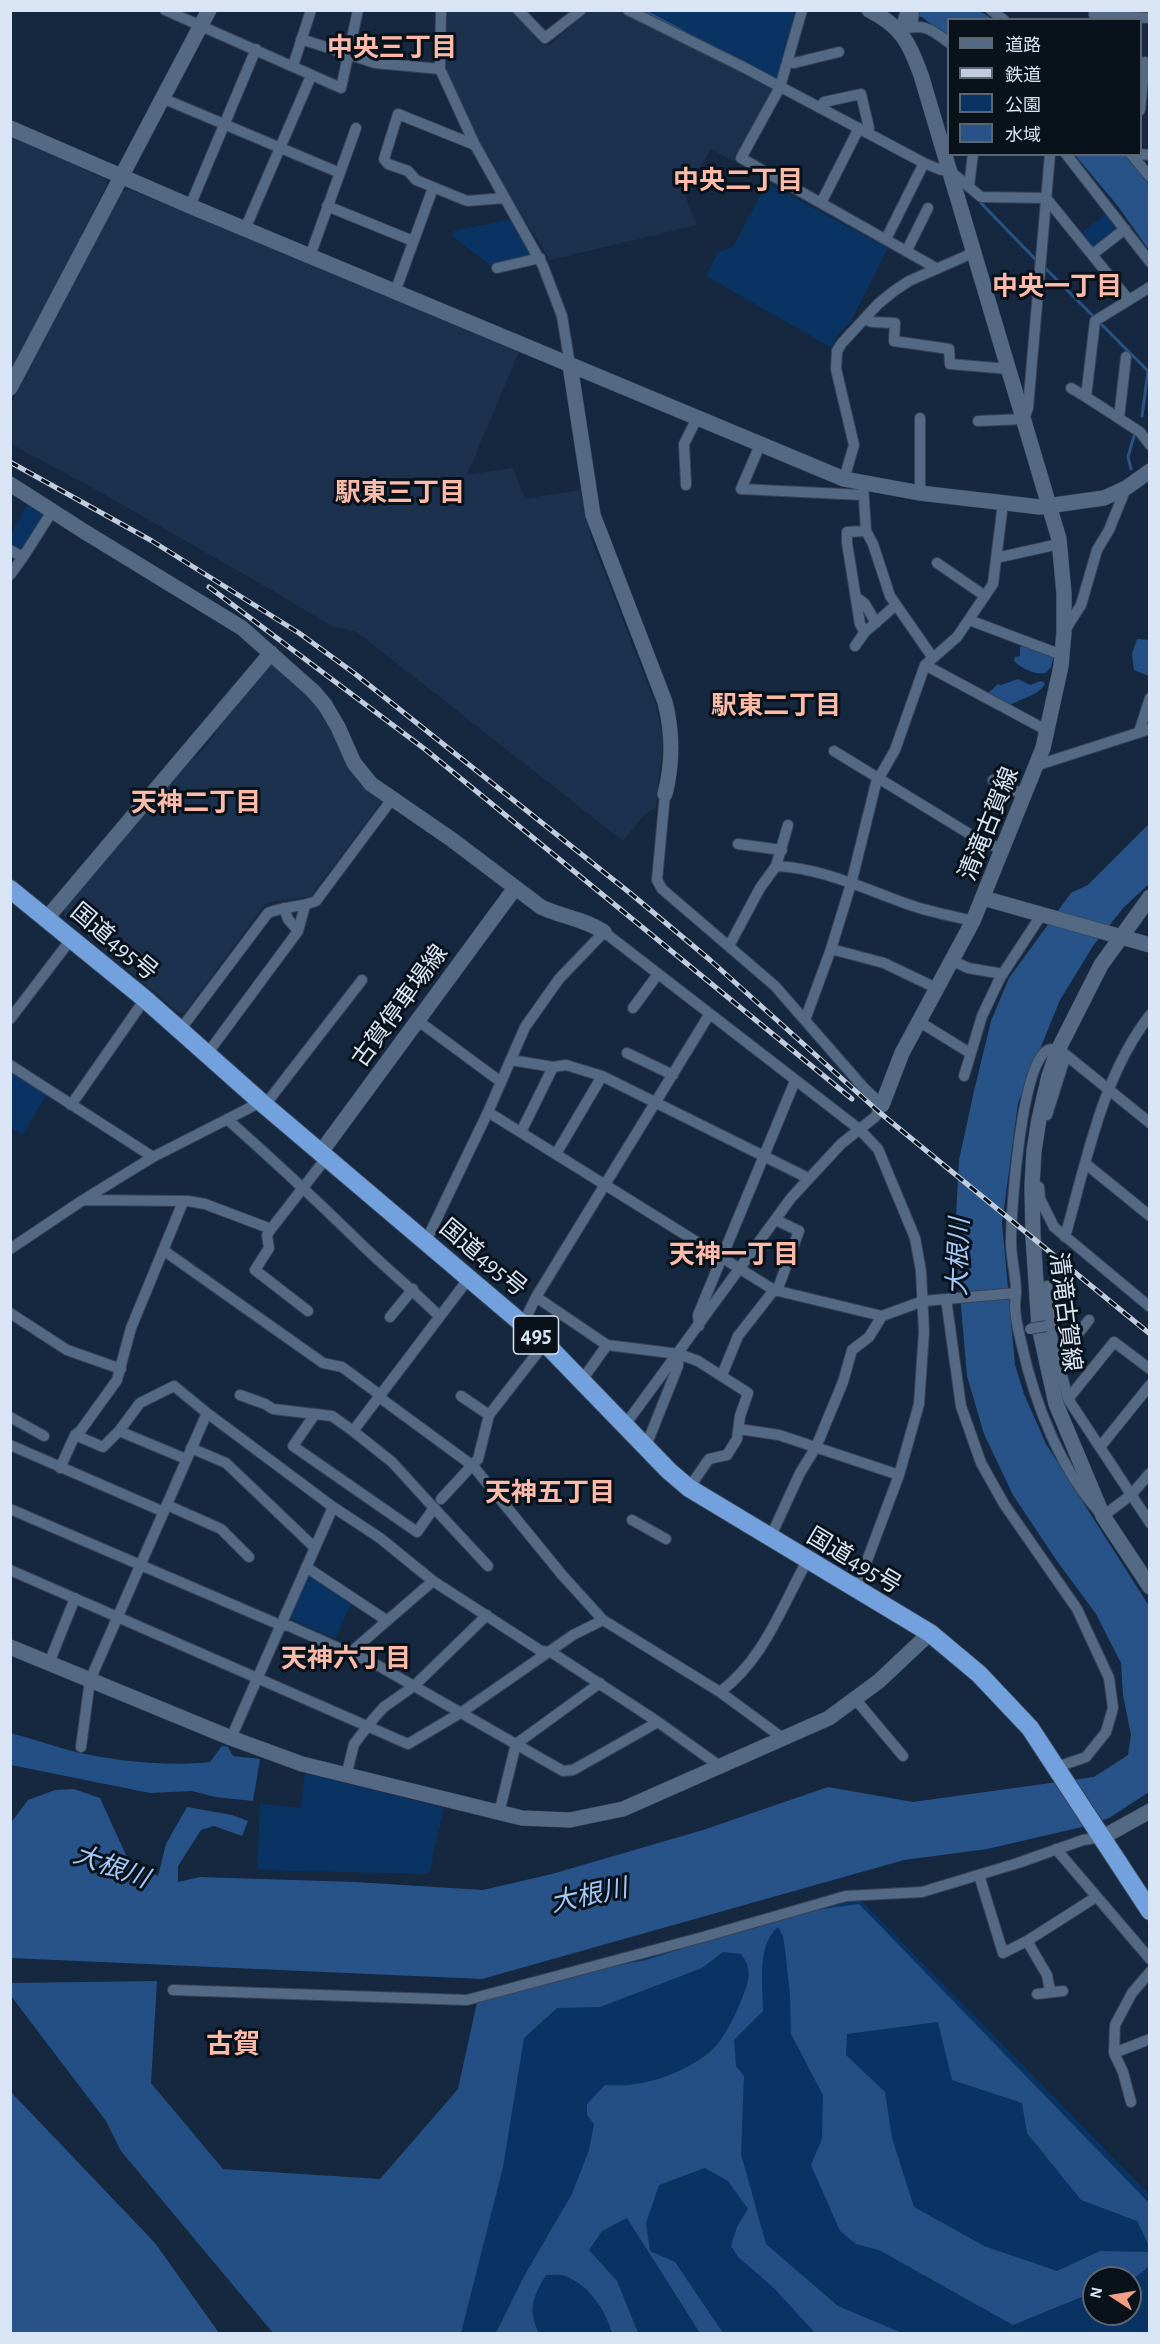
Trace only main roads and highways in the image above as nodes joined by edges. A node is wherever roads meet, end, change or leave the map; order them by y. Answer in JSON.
{"nodes":[{"id":1,"x":10,"y":889,"type":"edge"},
{"id":2,"x":1149,"y":1911,"type":"edge"}],
"edges":[{"from":1,"to":2,"type":"highway","name":"国道495号","number":"495"}]}
